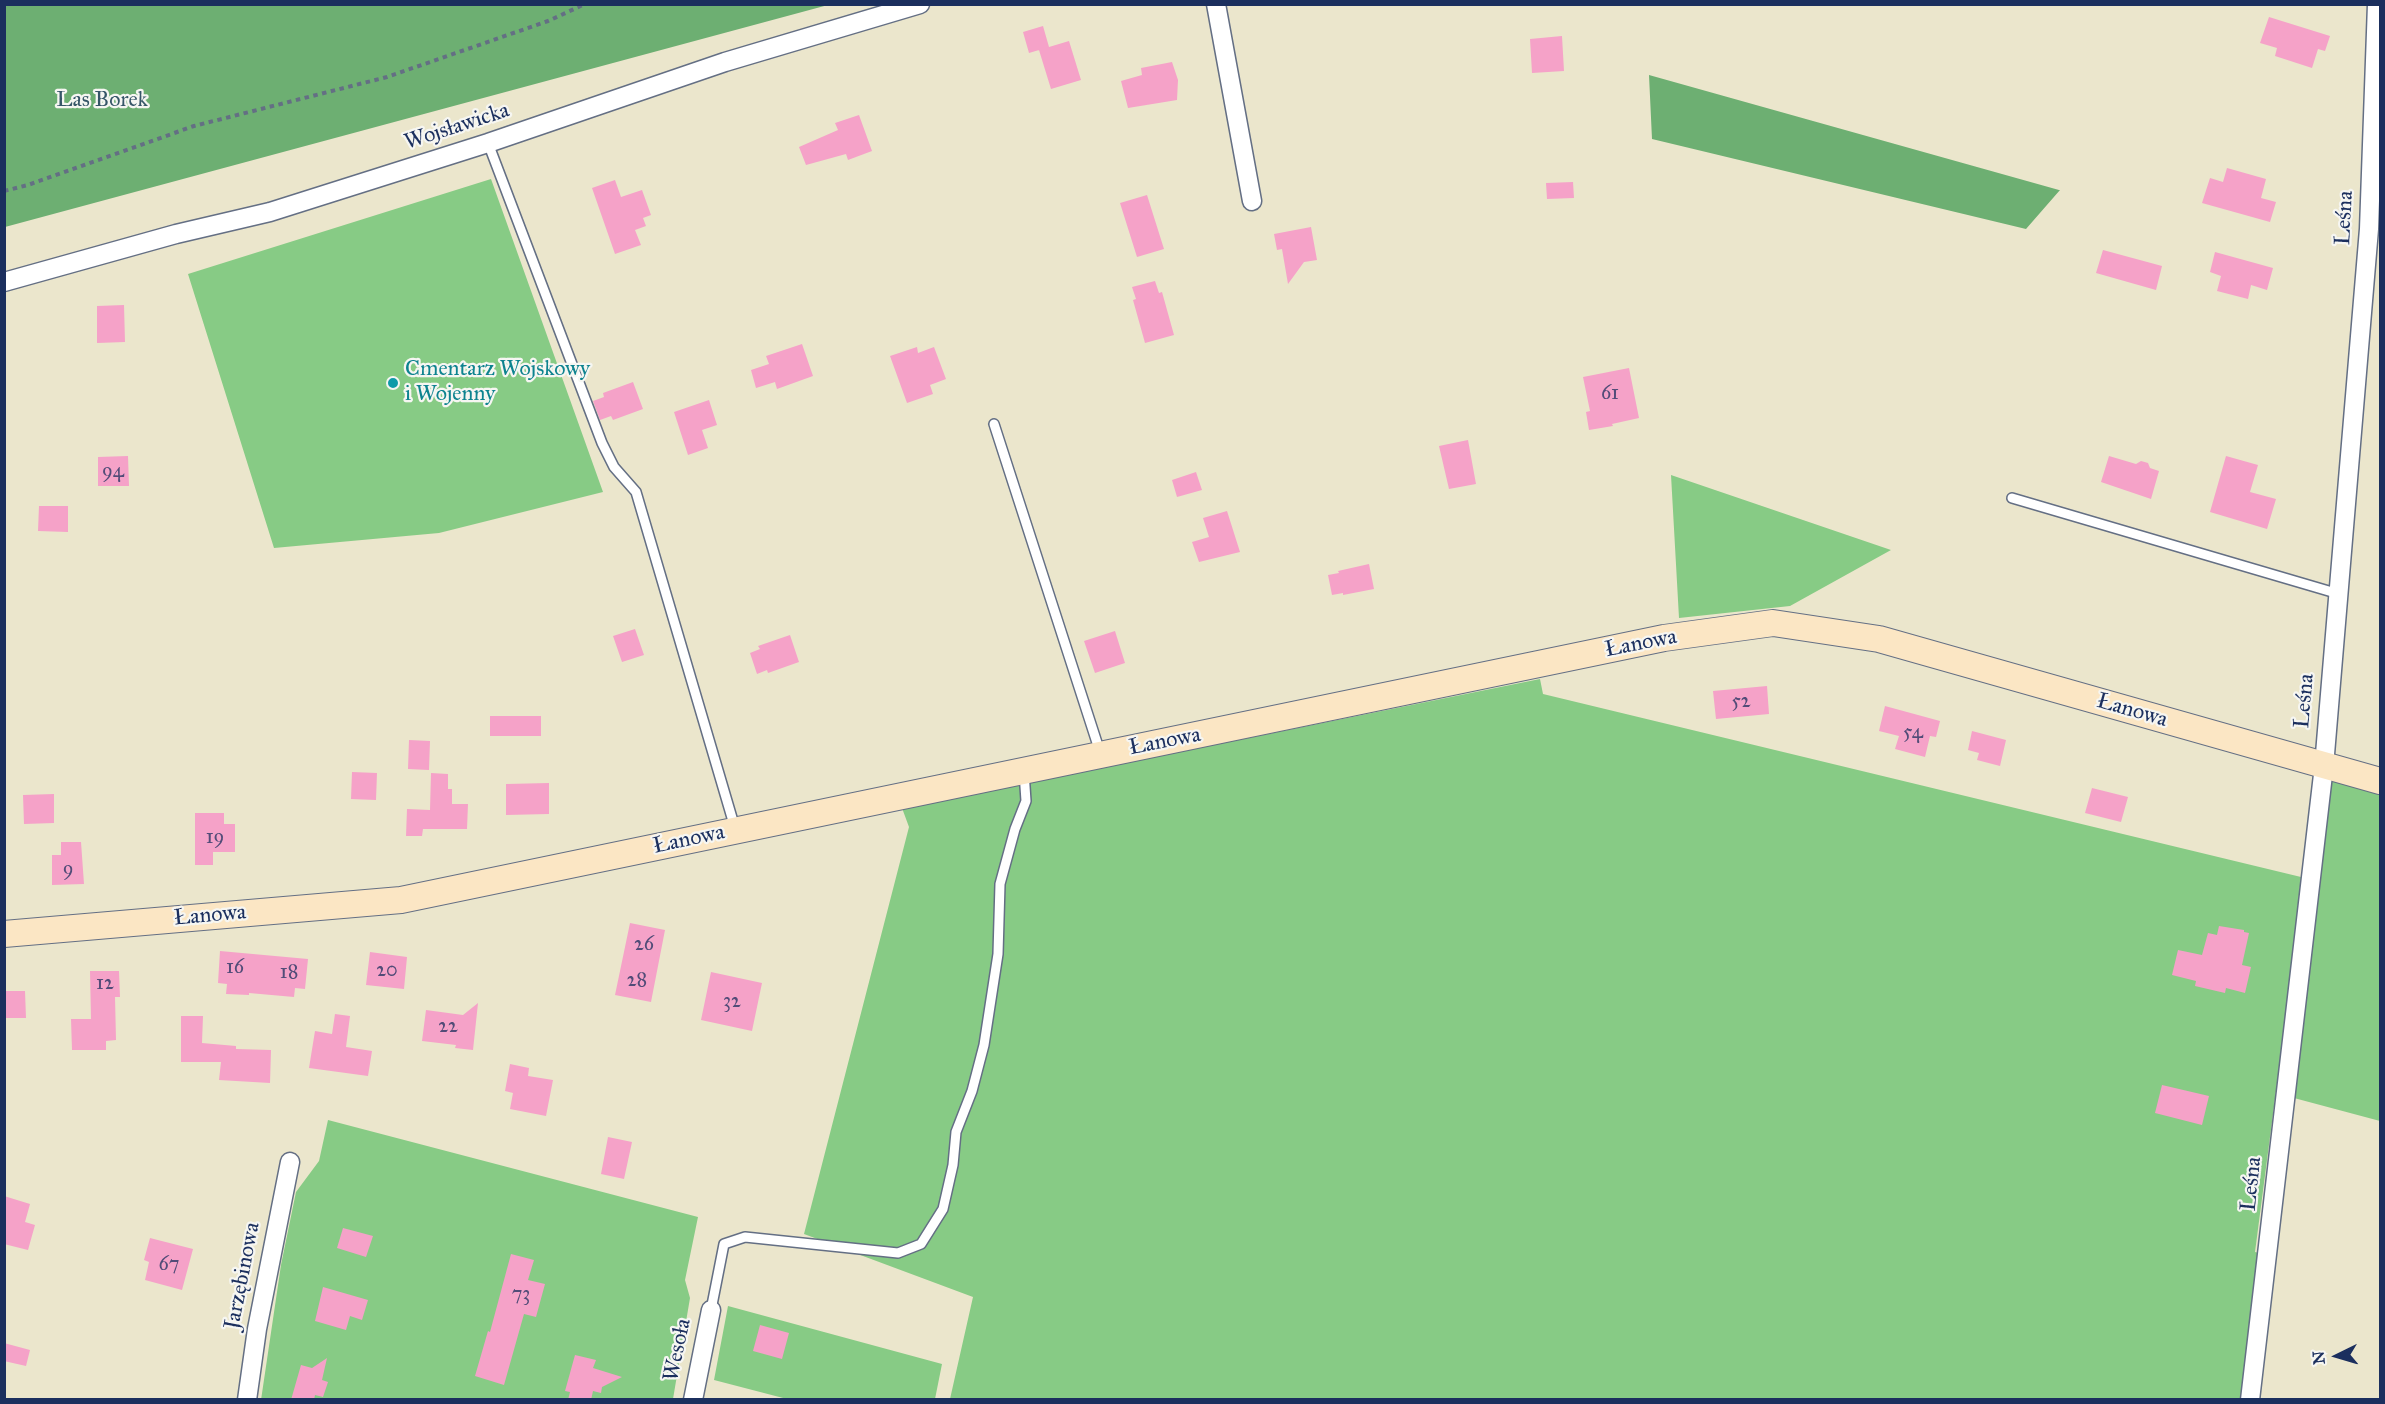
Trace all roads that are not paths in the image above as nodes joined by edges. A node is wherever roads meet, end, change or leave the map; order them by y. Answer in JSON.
{"nodes":[{"id":1,"x":920,"y":4,"type":"edge"},
{"id":2,"x":1216,"y":4,"type":"edge"},
{"id":3,"x":2377,"y":4,"type":"edge"},
{"id":4,"x":488,"y":143,"type":"junction"},
{"id":5,"x":1252,"y":201,"type":"dead end"},
{"id":6,"x":4,"y":282,"type":"edge"},
{"id":7,"x":994,"y":424,"type":"dead end"},
{"id":8,"x":2012,"y":498,"type":"dead end"},
{"id":9,"x":2339,"y":594,"type":"junction"},
{"id":10,"x":1101,"y":755,"type":"junction"},
{"id":11,"x":2318,"y":764,"type":"junction"},
{"id":12,"x":1024,"y":771,"type":"junction"},
{"id":13,"x":2380,"y":781,"type":"edge"},
{"id":14,"x":736,"y":831,"type":"junction"},
{"id":15,"x":4,"y":934,"type":"edge"},
{"id":16,"x":290,"y":1162,"type":"dead end"},
{"id":17,"x":711,"y":1310,"type":"joint"},
{"id":18,"x":247,"y":1400,"type":"edge"},
{"id":19,"x":693,"y":1400,"type":"edge"},
{"id":20,"x":2250,"y":1400,"type":"edge"}],
"edges":[{"from":1,"to":4,"type":"street","name":"Wojsławicka"},
{"from":2,"to":5,"type":"street"},
{"from":3,"to":9,"type":"street","name":"Leśna"},
{"from":4,"to":6,"type":"street","name":"Wojsławicka"},
{"from":4,"to":14,"type":"lane"},
{"from":7,"to":10,"type":"lane"},
{"from":8,"to":9,"type":"lane"},
{"from":9,"to":11,"type":"street","name":"Leśna"},
{"from":10,"to":11,"type":"street","name":"Łanowa"},
{"from":10,"to":12,"type":"street","name":"Łanowa"},
{"from":11,"to":13,"type":"street","name":"Łanowa"},
{"from":11,"to":20,"type":"street","name":"Leśna"},
{"from":12,"to":14,"type":"street","name":"Łanowa"},
{"from":12,"to":17,"type":"lane"},
{"from":14,"to":15,"type":"street","name":"Łanowa"},
{"from":16,"to":18,"type":"street","name":"Jarzębinowa"},
{"from":17,"to":19,"type":"street","name":"Wesoła"}]}
